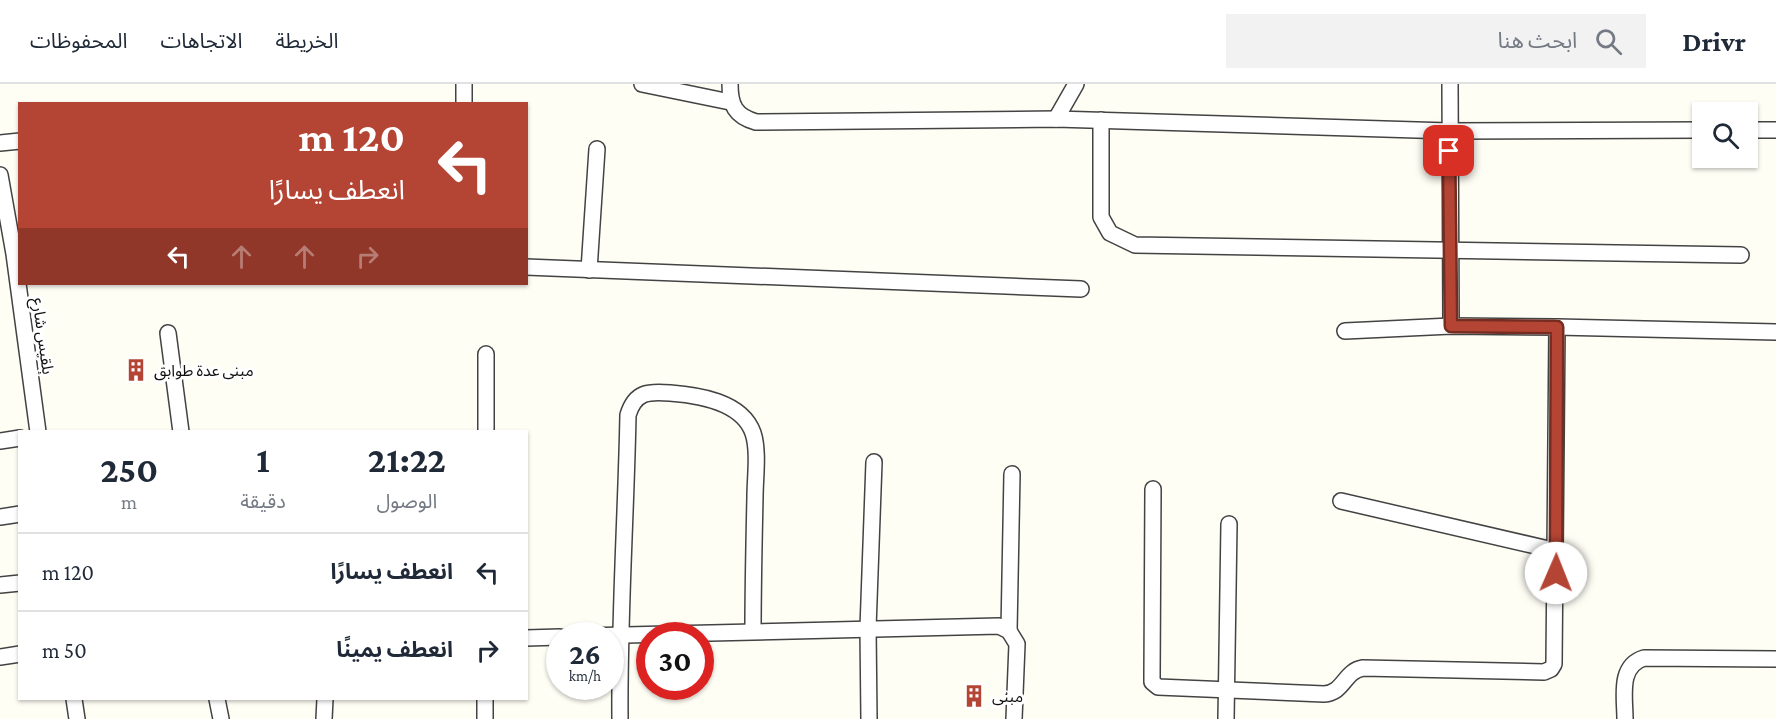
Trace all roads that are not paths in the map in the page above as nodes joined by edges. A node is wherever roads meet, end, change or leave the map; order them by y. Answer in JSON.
{"nodes":[{"id":1,"x":464,"y":84,"type":"edge"},
{"id":2,"x":642,"y":84,"type":"edge"},
{"id":3,"x":730,"y":84,"type":"edge"},
{"id":4,"x":1076,"y":84,"type":"edge"},
{"id":5,"x":1450,"y":84,"type":"edge"},
{"id":6,"x":465,"y":102,"type":"edge"},
{"id":7,"x":730,"y":102,"type":"junction"},
{"id":8,"x":1056,"y":119,"type":"junction"},
{"id":9,"x":1101,"y":120,"type":"junction"},
{"id":10,"x":1692,"y":130,"type":"edge"},
{"id":11,"x":1758,"y":130,"type":"edge"},
{"id":12,"x":1776,"y":130,"type":"edge"},
{"id":13,"x":1449,"y":131,"type":"junction"},
{"id":14,"x":18,"y":141,"type":"edge"},
{"id":15,"x":0,"y":143,"type":"edge"},
{"id":16,"x":597,"y":149,"type":"dead end"},
{"id":17,"x":0,"y":175,"type":"edge"},
{"id":18,"x":1451,"y":252,"type":"junction"},
{"id":19,"x":11,"y":253,"type":"edge"},
{"id":20,"x":1741,"y":255,"type":"dead end"},
{"id":21,"x":528,"y":267,"type":"edge"},
{"id":22,"x":589,"y":270,"type":"junction"},
{"id":23,"x":1082,"y":289,"type":"dead end"},
{"id":24,"x":1451,"y":326,"type":"junction"},
{"id":25,"x":1557,"y":327,"type":"junction"},
{"id":26,"x":1345,"y":331,"type":"dead end"},
{"id":27,"x":1776,"y":332,"type":"edge"},
{"id":28,"x":168,"y":333,"type":"dead end"},
{"id":29,"x":486,"y":354,"type":"dead end"},
{"id":30,"x":38,"y":430,"type":"edge"},
{"id":31,"x":180,"y":430,"type":"edge"},
{"id":32,"x":486,"y":430,"type":"edge"},
{"id":33,"x":18,"y":438,"type":"edge"},
{"id":34,"x":0,"y":441,"type":"edge"},
{"id":35,"x":874,"y":462,"type":"dead end"},
{"id":36,"x":1012,"y":474,"type":"dead end"},
{"id":37,"x":1153,"y":489,"type":"dead end"},
{"id":38,"x":1341,"y":501,"type":"dead end"},
{"id":39,"x":18,"y":514,"type":"edge"},
{"id":40,"x":0,"y":517,"type":"edge"},
{"id":41,"x":1229,"y":524,"type":"dead end"},
{"id":42,"x":1557,"y":551,"type":"junction"},
{"id":43,"x":18,"y":583,"type":"edge"},
{"id":44,"x":0,"y":585,"type":"edge"},
{"id":45,"x":620,"y":622,"type":"edge"},
{"id":46,"x":868,"y":628,"type":"junction"},
{"id":47,"x":753,"y":631,"type":"junction"},
{"id":48,"x":1010,"y":631,"type":"junction"},
{"id":49,"x":624,"y":635,"type":"edge"},
{"id":50,"x":546,"y":637,"type":"edge"},
{"id":51,"x":528,"y":638,"type":"edge"},
{"id":52,"x":18,"y":654,"type":"edge"},
{"id":53,"x":0,"y":657,"type":"edge"},
{"id":54,"x":1776,"y":658,"type":"edge"},
{"id":55,"x":1226,"y":692,"type":"junction"},
{"id":56,"x":74,"y":700,"type":"edge"},
{"id":57,"x":217,"y":700,"type":"edge"},
{"id":58,"x":325,"y":700,"type":"edge"},
{"id":59,"x":485,"y":700,"type":"edge"},
{"id":60,"x":620,"y":700,"type":"edge"},
{"id":61,"x":72,"y":718,"type":"edge"},
{"id":62,"x":221,"y":719,"type":"edge"},
{"id":63,"x":324,"y":719,"type":"edge"},
{"id":64,"x":485,"y":719,"type":"edge"},
{"id":65,"x":620,"y":719,"type":"edge"},
{"id":66,"x":869,"y":719,"type":"edge"},
{"id":67,"x":1014,"y":719,"type":"edge"},
{"id":68,"x":1227,"y":719,"type":"edge"},
{"id":69,"x":1625,"y":719,"type":"edge"}],
"edges":[{"from":1,"to":6,"type":"street"},
{"from":2,"to":7,"type":"street"},
{"from":3,"to":7,"type":"street"},
{"from":4,"to":8,"type":"street"},
{"from":5,"to":13,"type":"street"},
{"from":7,"to":8,"type":"street"},
{"from":8,"to":9,"type":"street"},
{"from":9,"to":13,"type":"street"},
{"from":9,"to":18,"type":"street"},
{"from":10,"to":13,"type":"street"},
{"from":11,"to":12,"type":"street"},
{"from":13,"to":18,"type":"street"},
{"from":14,"to":15,"type":"street"},
{"from":16,"to":22,"type":"street"},
{"from":17,"to":19,"type":"street","name":"بلقيس شارع"},
{"from":18,"to":20,"type":"street"},
{"from":18,"to":24,"type":"street"},
{"from":19,"to":30,"type":"street","name":"بلقيس شارع"},
{"from":21,"to":22,"type":"street"},
{"from":22,"to":23,"type":"street"},
{"from":24,"to":25,"type":"street"},
{"from":24,"to":26,"type":"street"},
{"from":25,"to":27,"type":"street"},
{"from":25,"to":42,"type":"street"},
{"from":28,"to":31,"type":"street"},
{"from":29,"to":32,"type":"street"},
{"from":33,"to":34,"type":"street"},
{"from":35,"to":46,"type":"street"},
{"from":36,"to":48,"type":"street"},
{"from":37,"to":55,"type":"street"},
{"from":38,"to":42,"type":"street"},
{"from":39,"to":40,"type":"street"},
{"from":41,"to":55,"type":"street"},
{"from":42,"to":55,"type":"street"},
{"from":43,"to":44,"type":"street"},
{"from":45,"to":47,"type":"street"},
{"from":46,"to":47,"type":"street"},
{"from":46,"to":48,"type":"street"},
{"from":46,"to":66,"type":"street"},
{"from":47,"to":49,"type":"street"},
{"from":48,"to":67,"type":"street"},
{"from":50,"to":51,"type":"street"},
{"from":52,"to":53,"type":"street"},
{"from":54,"to":69,"type":"street"},
{"from":55,"to":68,"type":"street"},
{"from":56,"to":61,"type":"street"},
{"from":57,"to":62,"type":"street"},
{"from":58,"to":63,"type":"street"},
{"from":59,"to":64,"type":"street"},
{"from":60,"to":65,"type":"street"}]}
